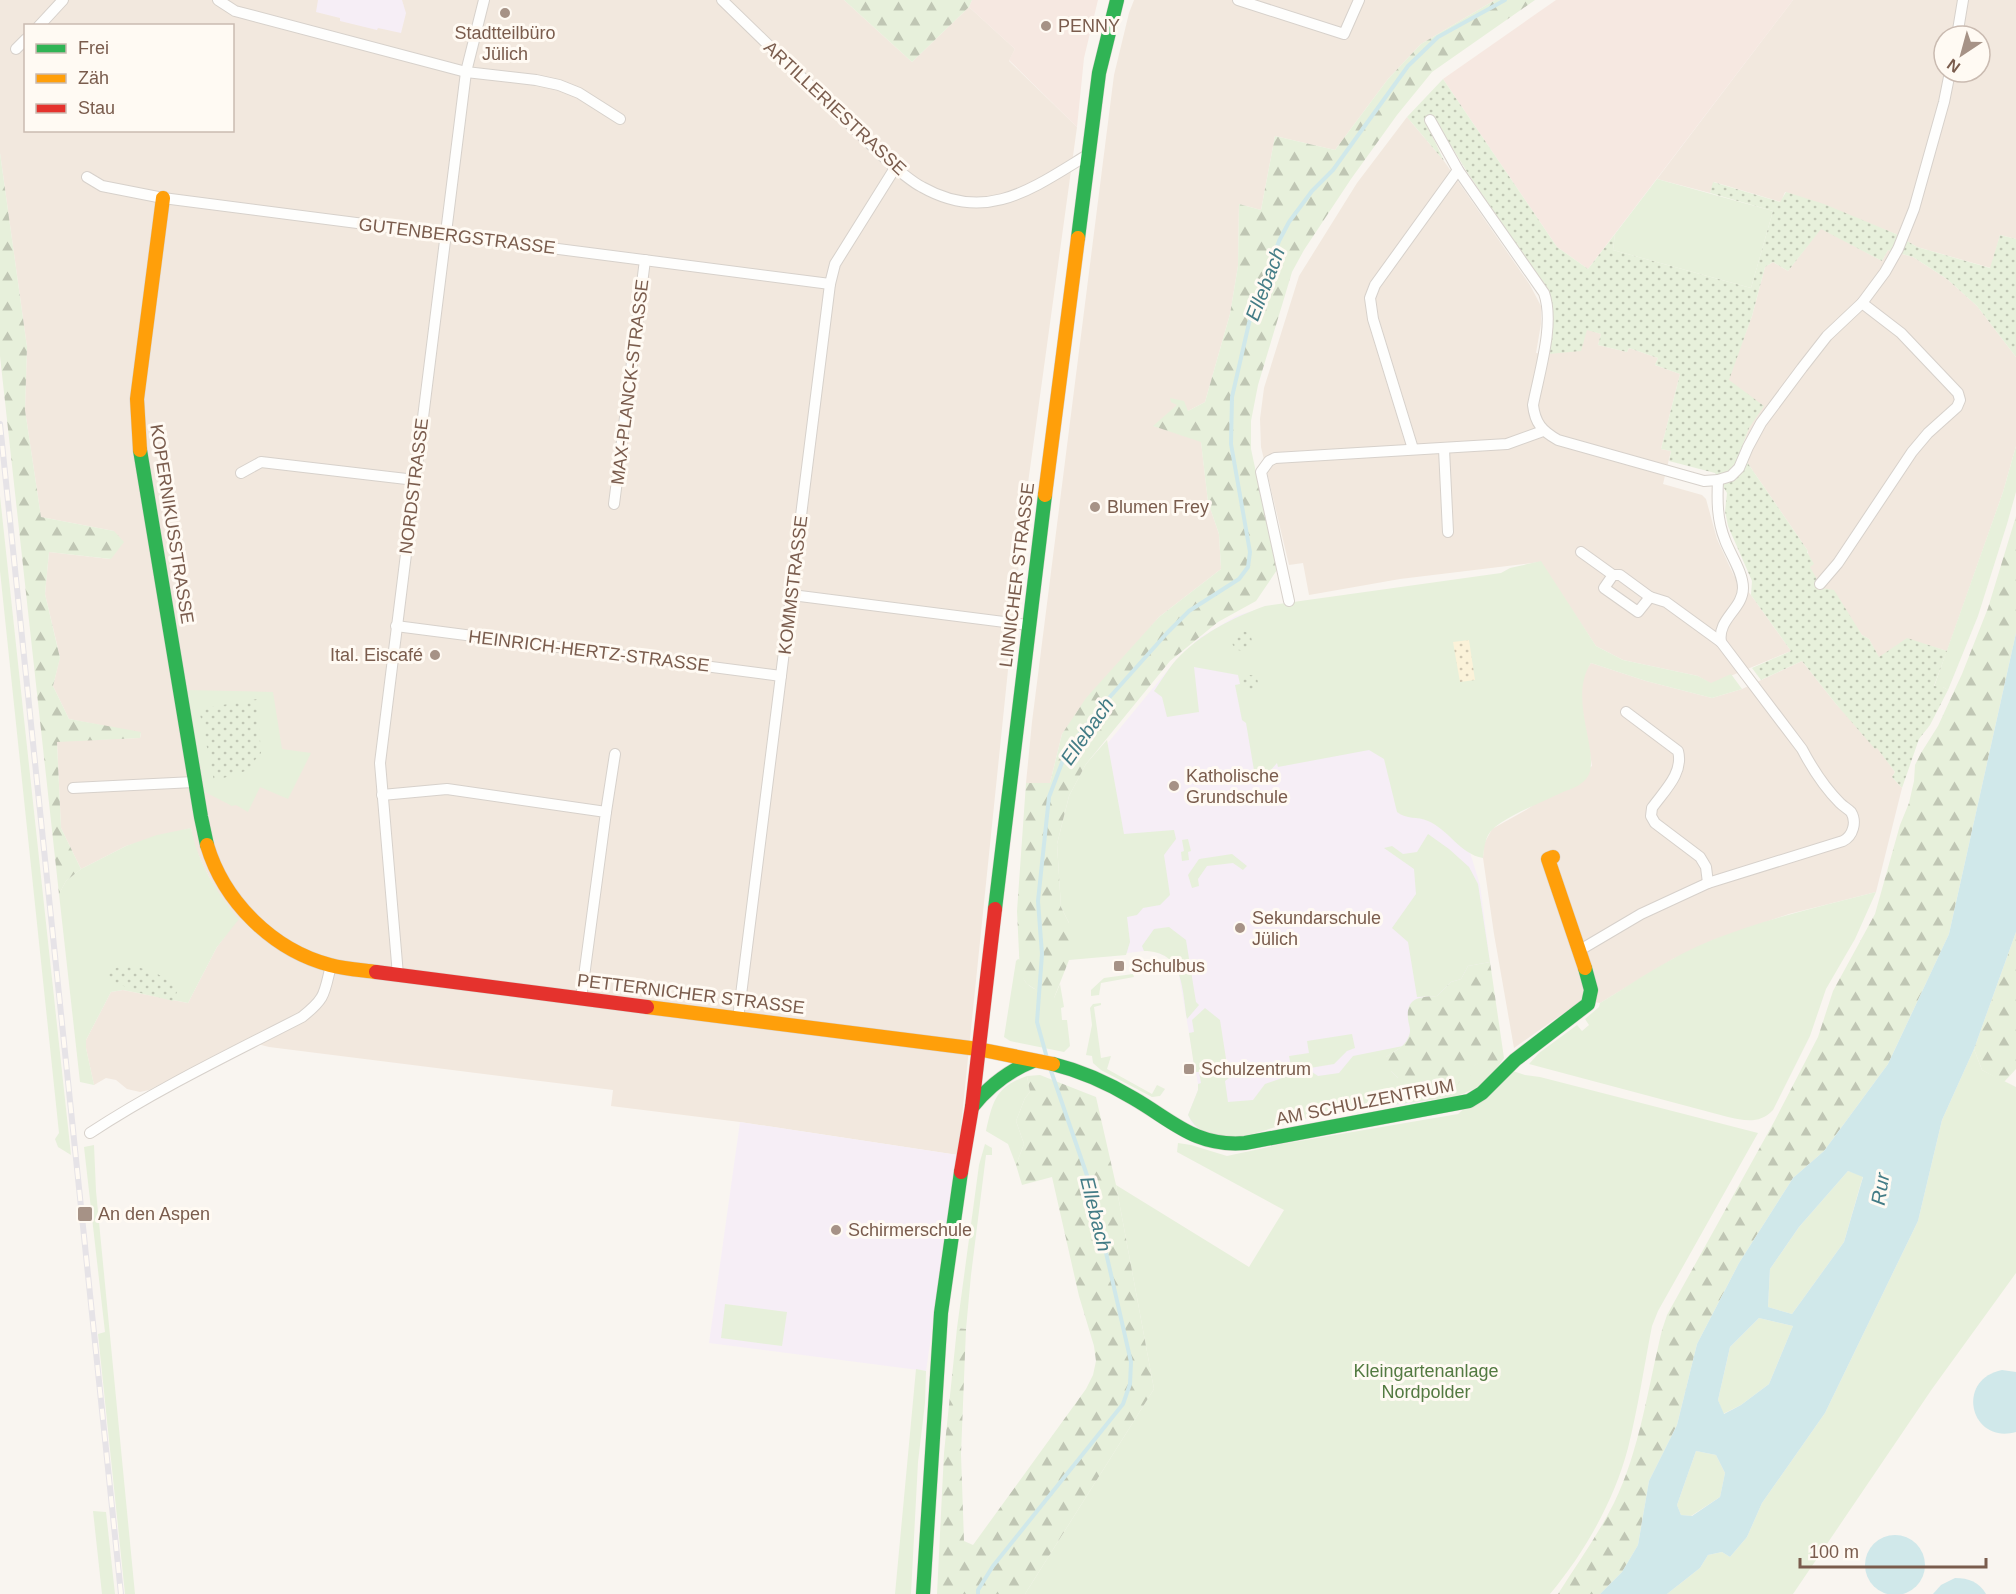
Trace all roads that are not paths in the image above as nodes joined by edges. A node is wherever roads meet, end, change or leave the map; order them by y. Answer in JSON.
{"nodes":[{"id":1,"x":63,"y":0,"type":"edge"},
{"id":2,"x":218,"y":0,"type":"edge"},
{"id":3,"x":484,"y":0,"type":"edge"},
{"id":4,"x":722,"y":0,"type":"edge"},
{"id":5,"x":1117,"y":0,"type":"edge"},
{"id":6,"x":1238,"y":0,"type":"edge"},
{"id":7,"x":1359,"y":0,"type":"edge"},
{"id":8,"x":1963,"y":0,"type":"edge"},
{"id":9,"x":41,"y":24,"type":"edge"},
{"id":10,"x":1959,"y":24,"type":"edge"},
{"id":11,"x":24,"y":41,"type":"edge"},
{"id":12,"x":16,"y":49,"type":"dead end"},
{"id":13,"x":466,"y":72,"type":"junction"},
{"id":14,"x":1948,"y":84,"type":"edge"},
{"id":15,"x":620,"y":119,"type":"dead end"},
{"id":16,"x":1430,"y":120,"type":"dead end"},
{"id":17,"x":1089,"y":154,"type":"junction"},
{"id":18,"x":895,"y":168,"type":"junction"},
{"id":19,"x":1458,"y":170,"type":"junction"},
{"id":20,"x":87,"y":177,"type":"dead end"},
{"id":21,"x":163,"y":198,"type":"junction"},
{"id":22,"x":445,"y":235,"type":"junction"},
{"id":23,"x":645,"y":260,"type":"junction"},
{"id":24,"x":830,"y":284,"type":"junction"},
{"id":25,"x":1862,"y":303,"type":"junction"},
{"id":26,"x":1543,"y":431,"type":"junction"},
{"id":27,"x":1413,"y":449,"type":"junction"},
{"id":28,"x":1444,"y":449,"type":"junction"},
{"id":29,"x":241,"y":473,"type":"dead end"},
{"id":30,"x":415,"y":480,"type":"junction"},
{"id":31,"x":1718,"y":480,"type":"junction"},
{"id":32,"x":614,"y":504,"type":"dead end"},
{"id":33,"x":1448,"y":532,"type":"dead end"},
{"id":34,"x":1581,"y":552,"type":"dead end"},
{"id":35,"x":1613,"y":575,"type":"junction"},
{"id":36,"x":1820,"y":584,"type":"dead end"},
{"id":37,"x":792,"y":595,"type":"junction"},
{"id":38,"x":1650,"y":597,"type":"junction"},
{"id":39,"x":1288,"y":601,"type":"dead end"},
{"id":40,"x":1028,"y":625,"type":"junction"},
{"id":41,"x":396,"y":626,"type":"junction"},
{"id":42,"x":1722,"y":642,"type":"junction"},
{"id":43,"x":781,"y":676,"type":"junction"},
{"id":44,"x":1626,"y":712,"type":"dead end"},
{"id":45,"x":615,"y":754,"type":"dead end"},
{"id":46,"x":194,"y":783,"type":"junction"},
{"id":47,"x":73,"y":788,"type":"dead end"},
{"id":48,"x":382,"y":795,"type":"junction"},
{"id":49,"x":606,"y":812,"type":"junction"},
{"id":50,"x":1553,"y":857,"type":"dead end"},
{"id":51,"x":1707,"y":883,"type":"junction"},
{"id":52,"x":1580,"y":950,"type":"junction"},
{"id":53,"x":331,"y":965,"type":"junction"},
{"id":54,"x":399,"y":975,"type":"junction"},
{"id":55,"x":581,"y":999,"type":"junction"},
{"id":56,"x":738,"y":1019,"type":"junction"},
{"id":57,"x":978,"y":1049,"type":"junction"},
{"id":58,"x":1037,"y":1061,"type":"junction"},
{"id":59,"x":972,"y":1107,"type":"junction"},
{"id":60,"x":90,"y":1133,"type":"dead end"},
{"id":61,"x":923,"y":1594,"type":"edge"}],
"edges":[{"from":1,"to":9,"type":"street"},
{"from":2,"to":13,"type":"street"},
{"from":3,"to":13,"type":"street","name":"NORDSTRASSE"},
{"from":4,"to":18,"type":"street","name":"ARTILLERIESTRASSE"},
{"from":5,"to":17,"type":"street","name":"LINNICHER STRASSE"},
{"from":6,"to":7,"type":"street"},
{"from":8,"to":10,"type":"street"},
{"from":11,"to":12,"type":"street"},
{"from":13,"to":15,"type":"street"},
{"from":13,"to":22,"type":"street","name":"NORDSTRASSE"},
{"from":14,"to":25,"type":"street"},
{"from":16,"to":19,"type":"street"},
{"from":17,"to":18,"type":"street","name":"ARTILLERIESTRASSE"},
{"from":17,"to":40,"type":"street","name":"LINNICHER STRASSE"},
{"from":18,"to":24,"type":"street","name":"KOMMSTRASSE"},
{"from":19,"to":26,"type":"street"},
{"from":19,"to":27,"type":"street"},
{"from":20,"to":21,"type":"street","name":"GUTENBERGSTRASSE"},
{"from":21,"to":22,"type":"street","name":"GUTENBERGSTRASSE"},
{"from":21,"to":46,"type":"street","name":"KOPERNIKUSSTRASSE"},
{"from":22,"to":23,"type":"street","name":"GUTENBERGSTRASSE"},
{"from":22,"to":30,"type":"street","name":"NORDSTRASSE"},
{"from":23,"to":24,"type":"street","name":"GUTENBERGSTRASSE"},
{"from":23,"to":32,"type":"street","name":"MAX-PLANCK-STRASSE"},
{"from":24,"to":37,"type":"street","name":"KOMMSTRASSE"},
{"from":25,"to":31,"type":"street"},
{"from":25,"to":36,"type":"street"},
{"from":26,"to":28,"type":"street"},
{"from":26,"to":31,"type":"street"},
{"from":27,"to":28,"type":"street"},
{"from":27,"to":39,"type":"street"},
{"from":28,"to":33,"type":"street"},
{"from":29,"to":30,"type":"street"},
{"from":30,"to":41,"type":"street","name":"NORDSTRASSE"},
{"from":31,"to":42,"type":"street"},
{"from":34,"to":35,"type":"street"},
{"from":35,"to":38,"type":"street"},
{"from":35,"to":38,"type":"street"},
{"from":37,"to":40,"type":"street"},
{"from":37,"to":43,"type":"street","name":"KOMMSTRASSE"},
{"from":38,"to":42,"type":"street"},
{"from":40,"to":57,"type":"street","name":"LINNICHER STRASSE"},
{"from":41,"to":43,"type":"street","name":"HEINRICH-HERTZ-STRASSE"},
{"from":41,"to":48,"type":"street","name":"NORDSTRASSE"},
{"from":42,"to":51,"type":"street"},
{"from":43,"to":56,"type":"street","name":"KOMMSTRASSE"},
{"from":44,"to":51,"type":"street"},
{"from":45,"to":49,"type":"street"},
{"from":46,"to":47,"type":"street"},
{"from":46,"to":53,"type":"street","name":"KOPERNIKUSSTRASSE"},
{"from":48,"to":49,"type":"street"},
{"from":48,"to":54,"type":"street","name":"NORDSTRASSE"},
{"from":49,"to":55,"type":"street"},
{"from":50,"to":52,"type":"street","name":"AM SCHULZENTRUM"},
{"from":51,"to":52,"type":"street"},
{"from":52,"to":58,"type":"street","name":"AM SCHULZENTRUM"},
{"from":53,"to":54,"type":"street","name":"KOPERNIKUSSTRASSE"},
{"from":53,"to":60,"type":"street"},
{"from":54,"to":55,"type":"street","name":"PETTERNICHER STRASSE"},
{"from":55,"to":56,"type":"street","name":"PETTERNICHER STRASSE"},
{"from":56,"to":57,"type":"street","name":"PETTERNICHER STRASSE"},
{"from":57,"to":58,"type":"street","name":"AM SCHULZENTRUM"},
{"from":57,"to":59,"type":"street","name":"LINNICHER STRASSE"},
{"from":58,"to":59,"type":"street"},
{"from":59,"to":61,"type":"street","name":"LINNICHER STRASSE"}]}
